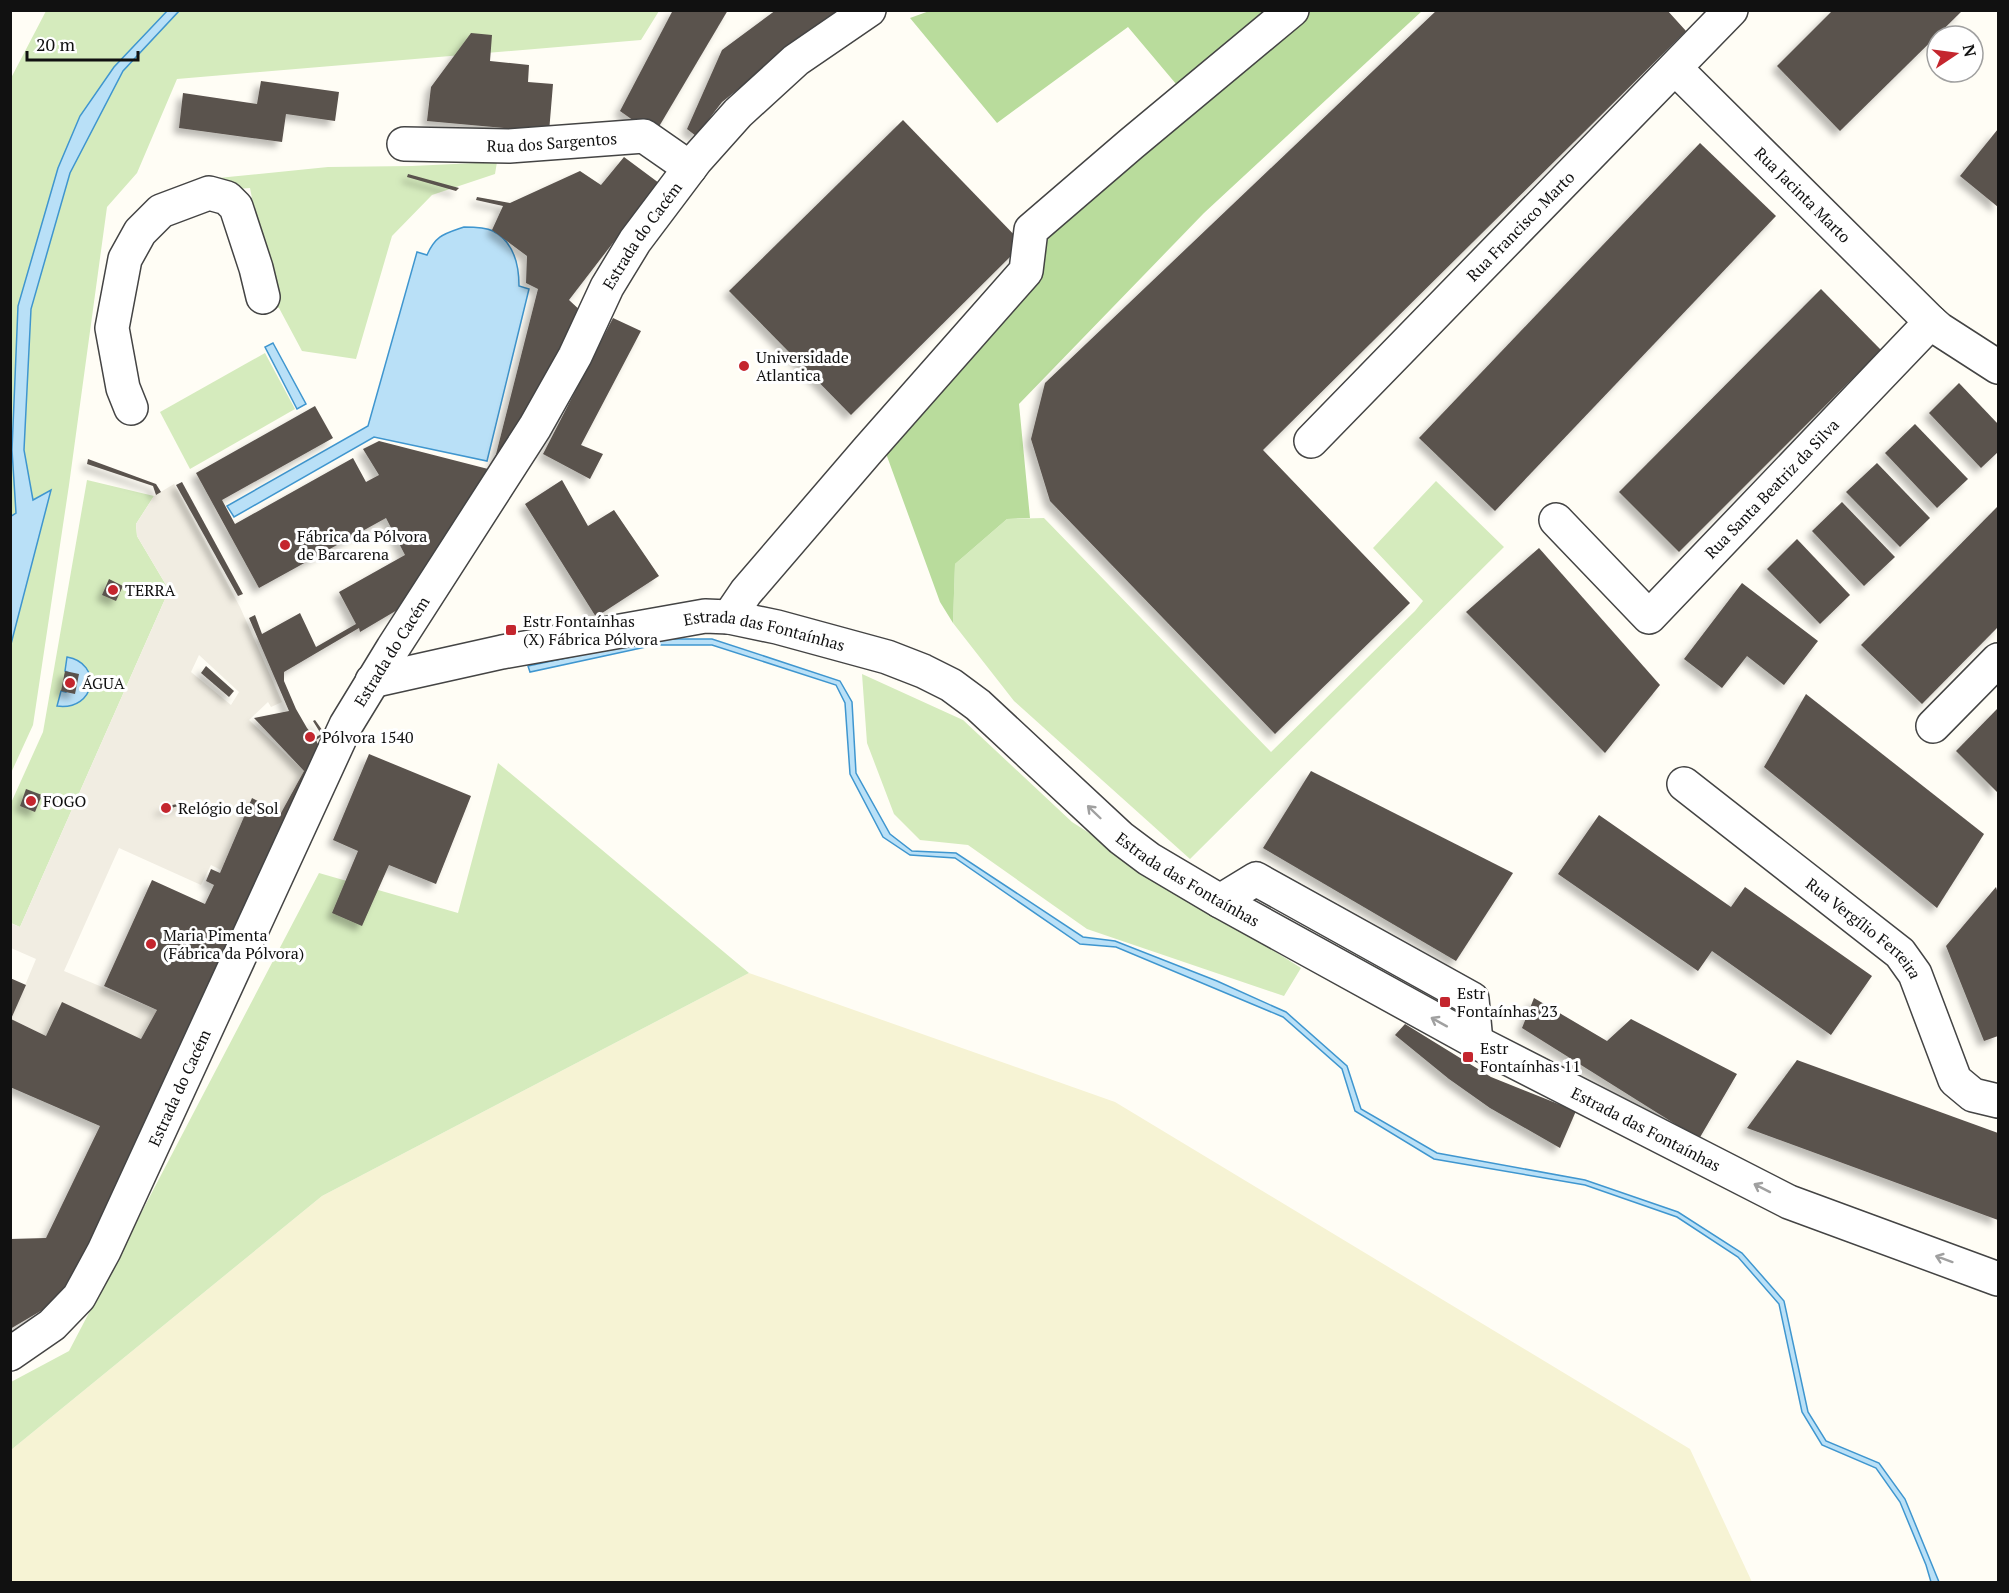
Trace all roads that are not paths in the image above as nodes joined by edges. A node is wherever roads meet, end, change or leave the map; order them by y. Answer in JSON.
{"nodes":[{"id":1,"x":869,"y":10,"type":"edge"},
{"id":2,"x":1292,"y":10,"type":"edge"},
{"id":3,"x":1731,"y":10,"type":"edge"},
{"id":4,"x":1675,"y":68,"type":"junction"},
{"id":5,"x":404,"y":144,"type":"dead end"},
{"id":6,"x":690,"y":168,"type":"junction"},
{"id":7,"x":263,"y":297,"type":"dead end"},
{"id":8,"x":1930,"y":322,"type":"junction"},
{"id":9,"x":1998,"y":367,"type":"edge"},
{"id":10,"x":131,"y":408,"type":"dead end"},
{"id":11,"x":1311,"y":441,"type":"dead end"},
{"id":12,"x":1556,"y":520,"type":"dead end"},
{"id":13,"x":729,"y":617,"type":"junction"},
{"id":14,"x":1998,"y":660,"type":"edge"},
{"id":15,"x":372,"y":681,"type":"junction"},
{"id":16,"x":1933,"y":726,"type":"dead end"},
{"id":17,"x":1684,"y":784,"type":"dead end"},
{"id":18,"x":1998,"y":1101,"type":"edge"},
{"id":19,"x":1998,"y":1279,"type":"edge"},
{"id":20,"x":10,"y":1354,"type":"edge"}],
"edges":[{"from":1,"to":6,"type":"street","name":"Estrada do Cacém"},
{"from":2,"to":13,"type":"street"},
{"from":3,"to":4,"type":"street","name":"Rua Francisco Marto"},
{"from":4,"to":8,"type":"street","name":"Rua Jacinta Marto"},
{"from":4,"to":11,"type":"street","name":"Rua Francisco Marto"},
{"from":5,"to":6,"type":"street","name":"Rua dos Sargentos"},
{"from":6,"to":15,"type":"street","name":"Estrada do Cacém"},
{"from":7,"to":10,"type":"street"},
{"from":8,"to":9,"type":"street"},
{"from":8,"to":12,"type":"street","name":"Rua Santa Beatriz da Silva"},
{"from":13,"to":15,"type":"street","name":"Estrada das Fontaínhas"},
{"from":19,"to":13,"type":"street","name":"Estrada das Fontaínhas","one_way":true},
{"from":14,"to":16,"type":"street"},
{"from":15,"to":20,"type":"street","name":"Estrada do Cacém"},
{"from":17,"to":18,"type":"street","name":"Rua Vergílio Ferreira"}]}
